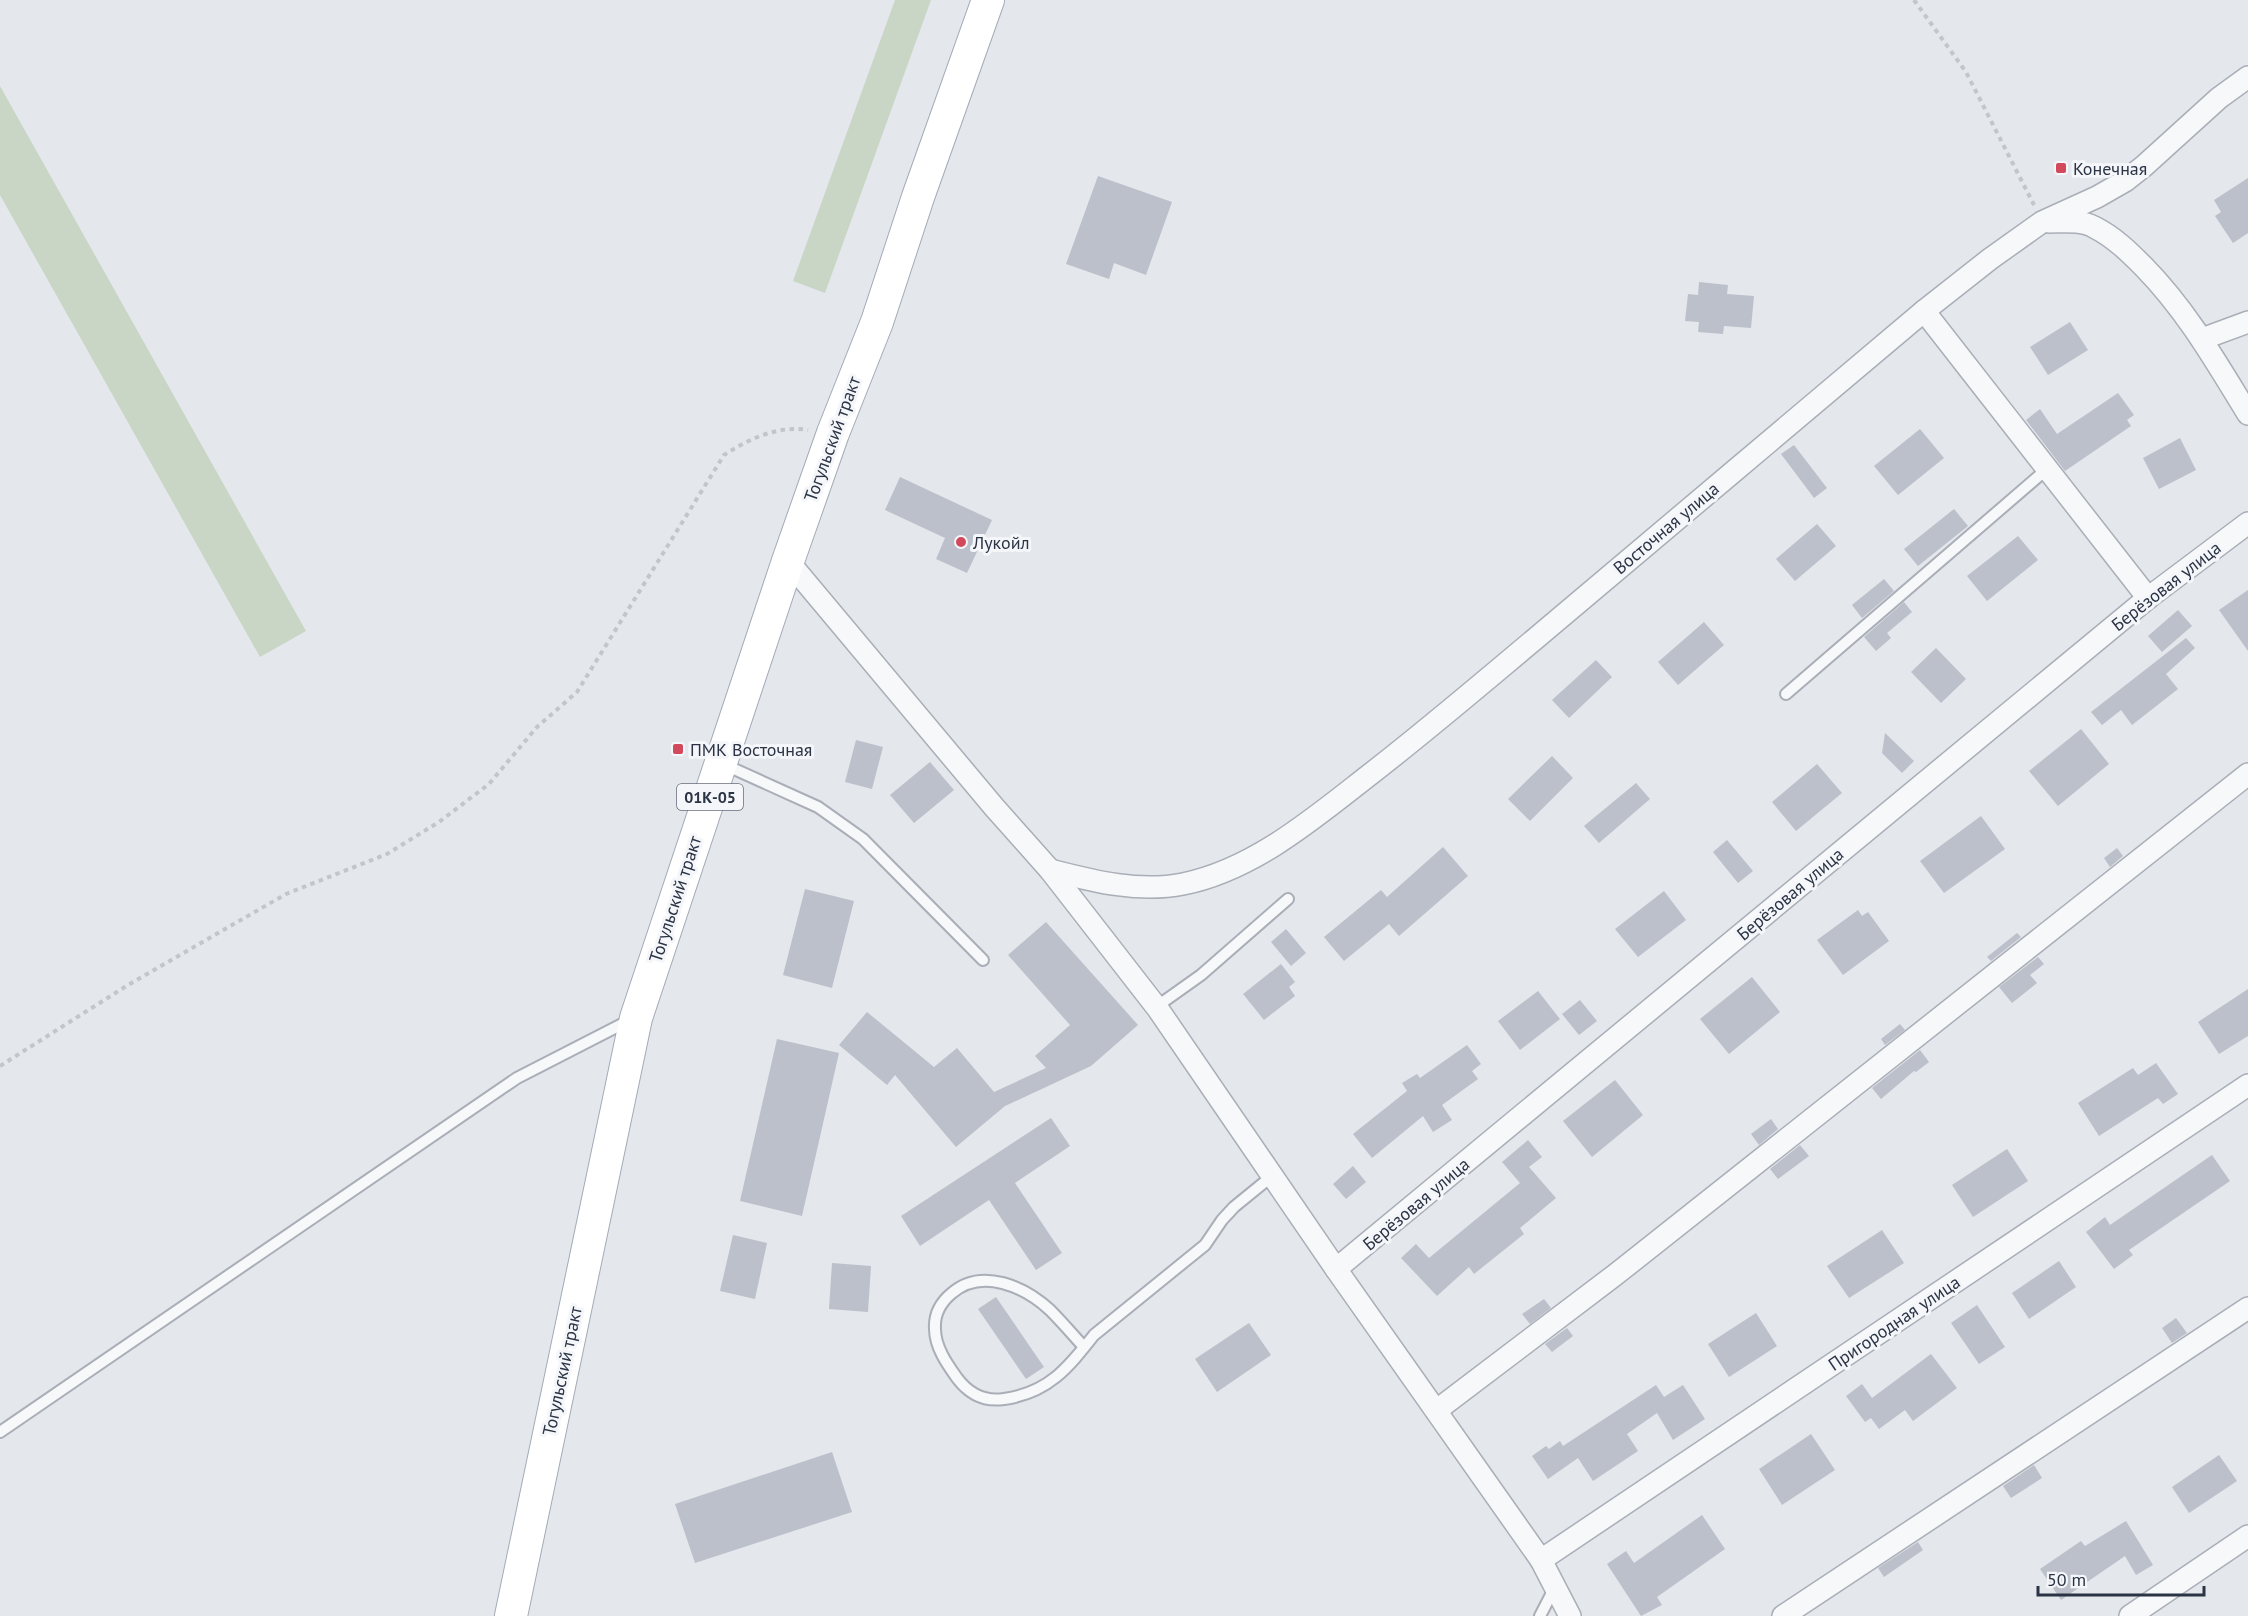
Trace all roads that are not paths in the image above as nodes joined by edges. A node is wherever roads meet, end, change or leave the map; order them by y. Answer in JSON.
{"nodes":[{"id":1,"x":988,"y":0,"type":"edge"},
{"id":2,"x":2248,"y":77,"type":"edge"},
{"id":3,"x":2042,"y":222,"type":"junction"},
{"id":4,"x":1924,"y":311,"type":"junction"},
{"id":5,"x":2248,"y":322,"type":"edge"},
{"id":6,"x":2202,"y":339,"type":"junction"},
{"id":7,"x":2248,"y":414,"type":"edge"},
{"id":8,"x":2047,"y":469,"type":"junction"},
{"id":9,"x":2248,"y":523,"type":"edge"},
{"id":10,"x":788,"y":561,"type":"junction"},
{"id":11,"x":2148,"y":598,"type":"junction"},
{"id":12,"x":1786,"y":694,"type":"dead end"},
{"id":13,"x":721,"y":763,"type":"junction"},
{"id":14,"x":2248,"y":774,"type":"edge"},
{"id":15,"x":1050,"y":870,"type":"junction"},
{"id":16,"x":1288,"y":900,"type":"dead end"},
{"id":17,"x":983,"y":960,"type":"dead end"},
{"id":18,"x":1156,"y":1007,"type":"junction"},
{"id":19,"x":636,"y":1018,"type":"junction"},
{"id":20,"x":2248,"y":1085,"type":"edge"},
{"id":21,"x":1272,"y":1176,"type":"junction"},
{"id":22,"x":1336,"y":1269,"type":"junction"},
{"id":23,"x":2248,"y":1308,"type":"edge"},
{"id":24,"x":1084,"y":1347,"type":"junction"},
{"id":25,"x":1437,"y":1410,"type":"junction"},
{"id":26,"x":0,"y":1432,"type":"edge"},
{"id":27,"x":2248,"y":1536,"type":"edge"},
{"id":28,"x":1541,"y":1560,"type":"junction"},
{"id":29,"x":1555,"y":1586,"type":"junction"},
{"id":30,"x":511,"y":1616,"type":"edge"},
{"id":31,"x":1540,"y":1616,"type":"edge"},
{"id":32,"x":1570,"y":1616,"type":"edge"},
{"id":33,"x":1784,"y":1616,"type":"edge"},
{"id":34,"x":2130,"y":1616,"type":"edge"}],
"edges":[{"from":1,"to":10,"type":"main road","name":"Тогульский тракт","number":"01К-05"},
{"from":2,"to":3,"type":"street","name":"Восточная улица"},
{"from":3,"to":4,"type":"street","name":"Восточная улица"},
{"from":3,"to":6,"type":"street"},
{"from":4,"to":8,"type":"street"},
{"from":4,"to":15,"type":"street","name":"Восточная улица"},
{"from":5,"to":6,"type":"street"},
{"from":6,"to":7,"type":"street"},
{"from":8,"to":11,"type":"street"},
{"from":8,"to":12,"type":"lane"},
{"from":9,"to":11,"type":"street","name":"Берёзовая улица"},
{"from":10,"to":13,"type":"main road","name":"Тогульский тракт","number":"01К-05"},
{"from":10,"to":15,"type":"street"},
{"from":11,"to":22,"type":"street","name":"Берёзовая улица"},
{"from":13,"to":17,"type":"lane"},
{"from":13,"to":19,"type":"main road","name":"Тогульский тракт","number":"01К-05"},
{"from":14,"to":25,"type":"street"},
{"from":15,"to":18,"type":"street"},
{"from":16,"to":18,"type":"lane"},
{"from":18,"to":21,"type":"street"},
{"from":19,"to":26,"type":"lane"},
{"from":19,"to":30,"type":"main road","name":"Тогульский тракт","number":"01К-05"},
{"from":20,"to":28,"type":"street","name":"Пригородная улица"},
{"from":21,"to":22,"type":"street"},
{"from":21,"to":24,"type":"lane"},
{"from":22,"to":25,"type":"street"},
{"from":23,"to":33,"type":"street"},
{"from":24,"to":24,"type":"lane"},
{"from":25,"to":28,"type":"street"},
{"from":27,"to":34,"type":"street"},
{"from":28,"to":29,"type":"street"},
{"from":29,"to":31,"type":"lane"},
{"from":29,"to":32,"type":"street"}]}
